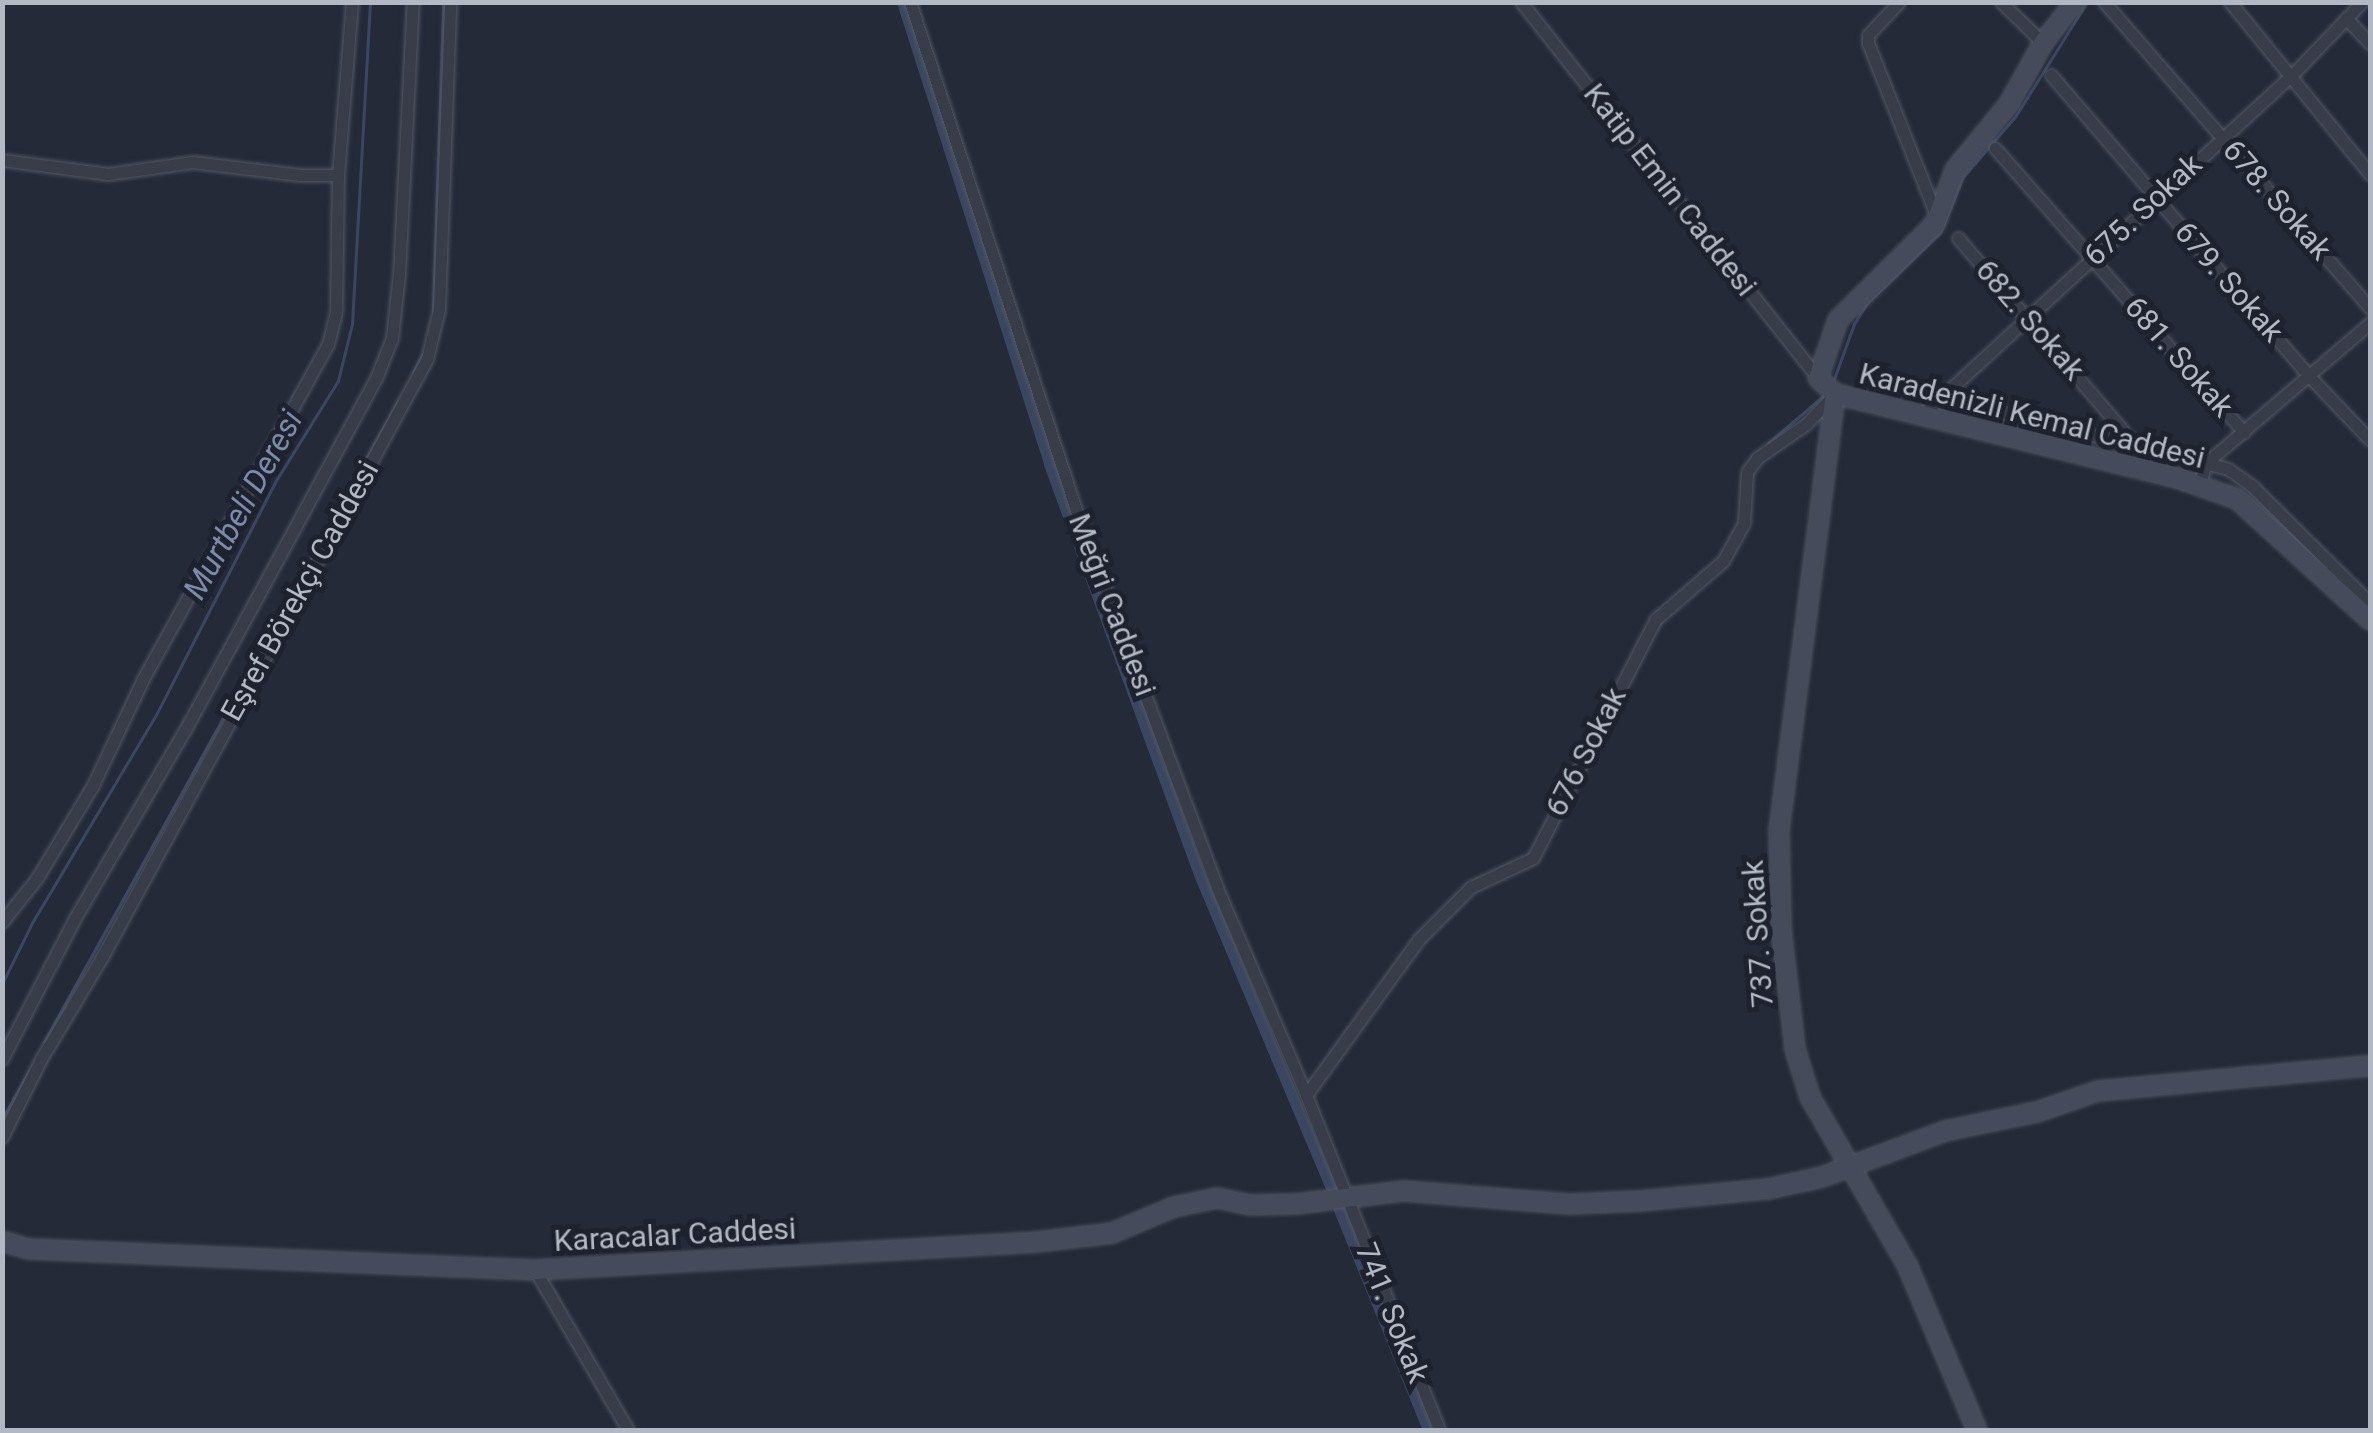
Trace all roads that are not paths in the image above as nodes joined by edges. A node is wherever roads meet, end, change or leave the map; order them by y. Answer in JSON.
{"nodes":[{"id":1,"x":352,"y":2,"type":"edge"},
{"id":2,"x":413,"y":2,"type":"edge"},
{"id":3,"x":450,"y":2,"type":"edge"},
{"id":4,"x":910,"y":2,"type":"edge"},
{"id":5,"x":1521,"y":2,"type":"edge"},
{"id":6,"x":1899,"y":2,"type":"edge"},
{"id":7,"x":2001,"y":2,"type":"edge"},
{"id":8,"x":2075,"y":2,"type":"edge"},
{"id":9,"x":2104,"y":2,"type":"edge"},
{"id":10,"x":2230,"y":2,"type":"edge"},
{"id":11,"x":2362,"y":2,"type":"edge"},
{"id":12,"x":2346,"y":18,"type":"junction"},
{"id":13,"x":2043,"y":42,"type":"junction"},
{"id":14,"x":2370,"y":44,"type":"edge"},
{"id":15,"x":2051,"y":74,"type":"dead end"},
{"id":16,"x":2290,"y":77,"type":"junction"},
{"id":17,"x":2222,"y":136,"type":"junction"},
{"id":18,"x":1995,"y":148,"type":"dead end"},
{"id":19,"x":2,"y":160,"type":"edge"},
{"id":20,"x":2370,"y":174,"type":"edge"},
{"id":21,"x":338,"y":175,"type":"junction"},
{"id":22,"x":2156,"y":197,"type":"junction"},
{"id":23,"x":1937,"y":217,"type":"junction"},
{"id":24,"x":1958,"y":238,"type":"dead end"},
{"id":25,"x":2092,"y":256,"type":"junction"},
{"id":26,"x":2370,"y":308,"type":"edge"},
{"id":27,"x":2026,"y":318,"type":"junction"},
{"id":28,"x":2370,"y":323,"type":"edge"},
{"id":29,"x":2310,"y":377,"type":"junction"},
{"id":30,"x":1828,"y":387,"type":"junction"},
{"id":31,"x":1942,"y":398,"type":"junction"},
{"id":32,"x":1922,"y":415,"type":"junction"},
{"id":33,"x":2244,"y":432,"type":"junction"},
{"id":34,"x":2370,"y":440,"type":"edge"},
{"id":35,"x":2138,"y":449,"type":"junction"},
{"id":36,"x":2206,"y":463,"type":"junction"},
{"id":37,"x":2200,"y":486,"type":"junction"},
{"id":38,"x":2363,"y":597,"type":"edge"},
{"id":39,"x":2370,"y":620,"type":"edge"},
{"id":40,"x":2,"y":922,"type":"edge"},
{"id":41,"x":2,"y":1059,"type":"edge"},
{"id":42,"x":2370,"y":1066,"type":"edge"},
{"id":43,"x":1306,"y":1095,"type":"junction"},
{"id":44,"x":2,"y":1138,"type":"edge"},
{"id":45,"x":1852,"y":1164,"type":"junction"},
{"id":46,"x":1344,"y":1197,"type":"junction"},
{"id":47,"x":2,"y":1241,"type":"edge"},
{"id":48,"x":535,"y":1270,"type":"junction"},
{"id":49,"x":628,"y":1430,"type":"edge"},
{"id":50,"x":1440,"y":1430,"type":"edge"},
{"id":51,"x":1977,"y":1430,"type":"edge"}],
"edges":[{"from":1,"to":21,"type":"street"},
{"from":2,"to":41,"type":"street"},
{"from":3,"to":44,"type":"street","name":"Eşref Börekçi Caddesi"},
{"from":4,"to":43,"type":"street","name":"Meğri Caddesi"},
{"from":5,"to":30,"type":"street","name":"Katip Emin Caddesi"},
{"from":6,"to":23,"type":"street"},
{"from":7,"to":13,"type":"street"},
{"from":8,"to":13,"type":"street","name":"737. Sokak"},
{"from":9,"to":17,"type":"street","name":"678. Sokak"},
{"from":10,"to":16,"type":"street"},
{"from":11,"to":12,"type":"street","name":"675. Sokak"},
{"from":12,"to":14,"type":"street"},
{"from":12,"to":16,"type":"street","name":"675. Sokak"},
{"from":13,"to":23,"type":"street","name":"737. Sokak"},
{"from":15,"to":22,"type":"street","name":"679. Sokak"},
{"from":16,"to":17,"type":"street","name":"675. Sokak"},
{"from":16,"to":20,"type":"street"},
{"from":17,"to":22,"type":"street","name":"675. Sokak"},
{"from":17,"to":26,"type":"street","name":"678. Sokak"},
{"from":18,"to":25,"type":"street","name":"681. Sokak"},
{"from":19,"to":21,"type":"street"},
{"from":21,"to":40,"type":"street"},
{"from":22,"to":25,"type":"street","name":"675. Sokak"},
{"from":22,"to":29,"type":"street","name":"679. Sokak"},
{"from":23,"to":30,"type":"street","name":"737. Sokak"},
{"from":24,"to":27,"type":"street","name":"682. Sokak"},
{"from":25,"to":27,"type":"street","name":"675. Sokak"},
{"from":25,"to":33,"type":"street","name":"681. Sokak"},
{"from":27,"to":31,"type":"street","name":"675. Sokak"},
{"from":27,"to":35,"type":"street","name":"682. Sokak"},
{"from":28,"to":29,"type":"street"},
{"from":29,"to":33,"type":"street"},
{"from":29,"to":34,"type":"street","name":"679. Sokak"},
{"from":30,"to":32,"type":"street","name":"Karadenizli Kemal Caddesi"},
{"from":30,"to":43,"type":"street","name":"676 Sokak"},
{"from":30,"to":45,"type":"street","name":"737. Sokak"},
{"from":31,"to":32,"type":"street","name":"675. Sokak"},
{"from":31,"to":35,"type":"street"},
{"from":32,"to":37,"type":"street","name":"Karadenizli Kemal Caddesi"},
{"from":33,"to":36,"type":"street"},
{"from":35,"to":36,"type":"street"},
{"from":36,"to":37,"type":"street"},
{"from":36,"to":38,"type":"street"},
{"from":37,"to":38,"type":"street","name":"Karadenizli Kemal Caddesi"},
{"from":38,"to":39,"type":"street","name":"Karadenizli Kemal Caddesi"},
{"from":42,"to":45,"type":"street","name":"Karacalar Caddesi"},
{"from":43,"to":46,"type":"street","name":"Meğri Caddesi"},
{"from":45,"to":46,"type":"street","name":"Karacalar Caddesi"},
{"from":45,"to":51,"type":"street","name":"737. Sokak"},
{"from":46,"to":48,"type":"street","name":"Karacalar Caddesi"},
{"from":46,"to":50,"type":"street","name":"741. Sokak"},
{"from":47,"to":48,"type":"street","name":"Karacalar Caddesi"},
{"from":48,"to":49,"type":"street"}]}
